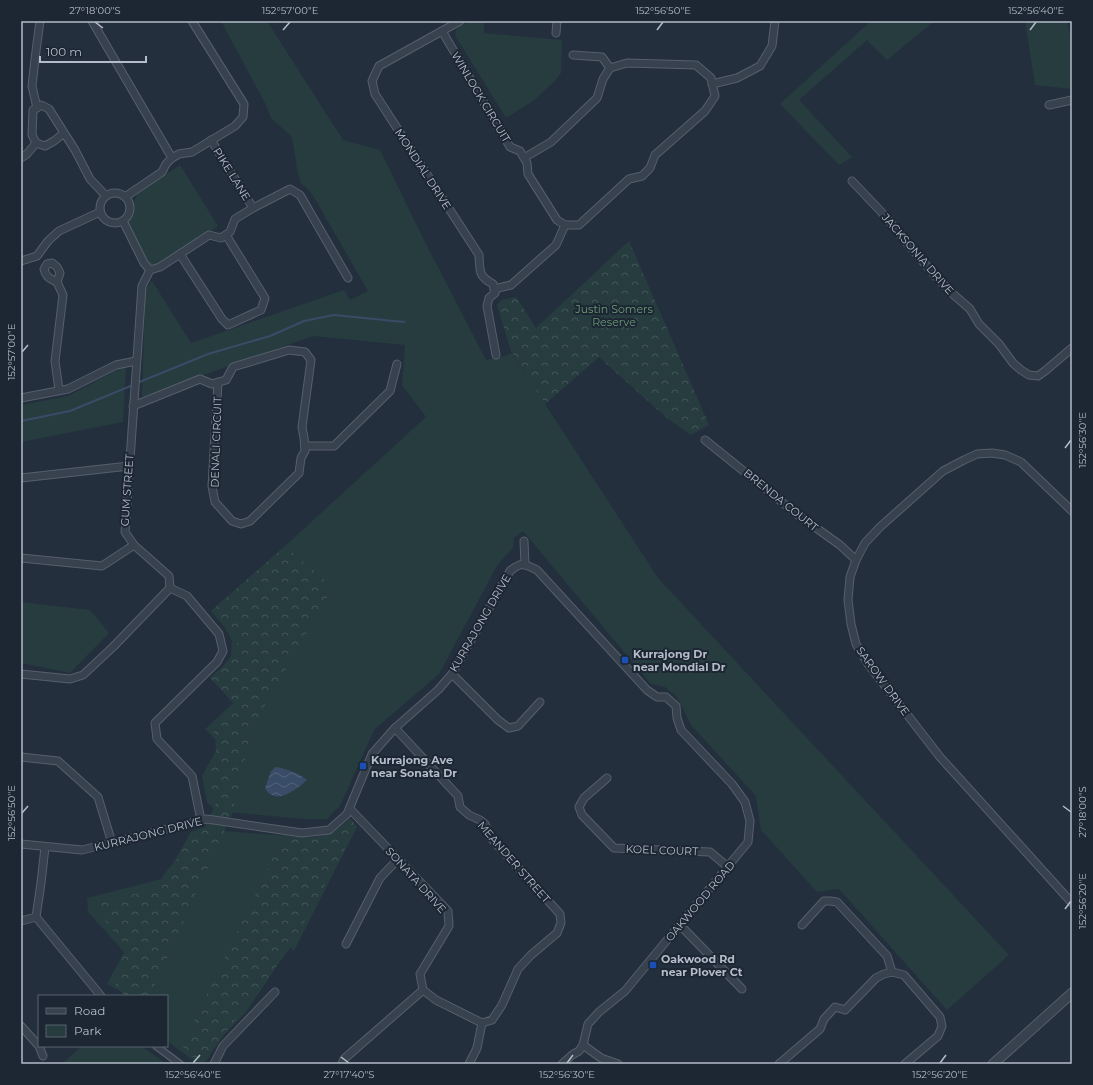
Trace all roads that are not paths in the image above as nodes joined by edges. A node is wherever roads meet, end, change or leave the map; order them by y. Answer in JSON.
{"nodes":[{"id":1,"x":40,"y":21,"type":"edge"},
{"id":2,"x":92,"y":21,"type":"edge"},
{"id":3,"x":192,"y":21,"type":"edge"},
{"id":4,"x":460,"y":21,"type":"edge"},
{"id":5,"x":557,"y":21,"type":"edge"},
{"id":6,"x":775,"y":21,"type":"edge"},
{"id":7,"x":442,"y":31,"type":"junction"},
{"id":8,"x":556,"y":33,"type":"dead end"},
{"id":9,"x":573,"y":55,"type":"dead end"},
{"id":10,"x":610,"y":68,"type":"junction"},
{"id":11,"x":712,"y":84,"type":"junction"},
{"id":12,"x":1072,"y":100,"type":"edge"},
{"id":13,"x":1049,"y":105,"type":"dead end"},
{"id":14,"x":37,"y":108,"type":"junction"},
{"id":15,"x":64,"y":133,"type":"junction"},
{"id":16,"x":211,"y":140,"type":"junction"},
{"id":17,"x":36,"y":143,"type":"junction"},
{"id":18,"x":21,"y":158,"type":"edge"},
{"id":19,"x":172,"y":158,"type":"junction"},
{"id":20,"x":524,"y":158,"type":"junction"},
{"id":21,"x":852,"y":181,"type":"dead end"},
{"id":22,"x":106,"y":196,"type":"junction"},
{"id":23,"x":125,"y":197,"type":"junction"},
{"id":24,"x":253,"y":208,"type":"junction"},
{"id":25,"x":100,"y":212,"type":"junction"},
{"id":26,"x":123,"y":221,"type":"junction"},
{"id":27,"x":566,"y":225,"type":"junction"},
{"id":28,"x":226,"y":235,"type":"junction"},
{"id":29,"x":180,"y":254,"type":"junction"},
{"id":30,"x":21,"y":261,"type":"edge"},
{"id":31,"x":150,"y":270,"type":"junction"},
{"id":32,"x":348,"y":278,"type":"dead end"},
{"id":33,"x":57,"y":282,"type":"dead end"},
{"id":34,"x":494,"y":288,"type":"junction"},
{"id":35,"x":1072,"y":348,"type":"edge"},
{"id":36,"x":496,"y":355,"type":"dead end"},
{"id":37,"x":136,"y":361,"type":"junction"},
{"id":38,"x":398,"y":364,"type":"dead end"},
{"id":39,"x":218,"y":382,"type":"junction"},
{"id":40,"x":59,"y":390,"type":"junction"},
{"id":41,"x":21,"y":398,"type":"edge"},
{"id":42,"x":133,"y":406,"type":"junction"},
{"id":43,"x":705,"y":440,"type":"dead end"},
{"id":44,"x":305,"y":446,"type":"junction"},
{"id":45,"x":129,"y":466,"type":"junction"},
{"id":46,"x":21,"y":478,"type":"edge"},
{"id":47,"x":1072,"y":511,"type":"edge"},
{"id":48,"x":524,"y":541,"type":"dead end"},
{"id":49,"x":134,"y":545,"type":"junction"},
{"id":50,"x":21,"y":558,"type":"edge"},
{"id":51,"x":856,"y":560,"type":"junction"},
{"id":52,"x":525,"y":565,"type":"junction"},
{"id":53,"x":170,"y":588,"type":"junction"},
{"id":54,"x":21,"y":674,"type":"edge"},
{"id":55,"x":452,"y":674,"type":"junction"},
{"id":56,"x":540,"y":702,"type":"dead end"},
{"id":57,"x":395,"y":728,"type":"junction"},
{"id":58,"x":21,"y":757,"type":"edge"},
{"id":59,"x":607,"y":778,"type":"dead end"},
{"id":60,"x":350,"y":808,"type":"junction"},
{"id":61,"x":201,"y":820,"type":"junction"},
{"id":62,"x":112,"y":843,"type":"junction"},
{"id":63,"x":21,"y":844,"type":"edge"},
{"id":64,"x":45,"y":847,"type":"junction"},
{"id":65,"x":398,"y":859,"type":"junction"},
{"id":66,"x":728,"y":867,"type":"junction"},
{"id":67,"x":1072,"y":903,"type":"edge"},
{"id":68,"x":36,"y":917,"type":"junction"},
{"id":69,"x":21,"y":921,"type":"edge"},
{"id":70,"x":680,"y":925,"type":"junction"},
{"id":71,"x":802,"y":926,"type":"dead end"},
{"id":72,"x":346,"y":944,"type":"dead end"},
{"id":73,"x":892,"y":972,"type":"junction"},
{"id":74,"x":742,"y":989,"type":"dead end"},
{"id":75,"x":423,"y":990,"type":"junction"},
{"id":76,"x":275,"y":992,"type":"dead end"},
{"id":77,"x":1072,"y":993,"type":"edge"},
{"id":78,"x":100,"y":995,"type":"edge"},
{"id":79,"x":482,"y":1023,"type":"junction"},
{"id":80,"x":21,"y":1026,"type":"edge"},
{"id":81,"x":38,"y":1045,"type":"edge"},
{"id":82,"x":583,"y":1045,"type":"junction"},
{"id":83,"x":39,"y":1047,"type":"edge"},
{"id":84,"x":157,"y":1047,"type":"edge"},
{"id":85,"x":43,"y":1056,"type":"dead end"},
{"id":86,"x":180,"y":1064,"type":"edge"},
{"id":87,"x":214,"y":1064,"type":"edge"},
{"id":88,"x":342,"y":1064,"type":"edge"},
{"id":89,"x":469,"y":1064,"type":"edge"},
{"id":90,"x":562,"y":1064,"type":"edge"},
{"id":91,"x":618,"y":1064,"type":"edge"},
{"id":92,"x":779,"y":1064,"type":"edge"},
{"id":93,"x":905,"y":1064,"type":"edge"},
{"id":94,"x":994,"y":1064,"type":"edge"}],
"edges":[{"from":1,"to":14,"type":"street"},
{"from":2,"to":19,"type":"street"},
{"from":3,"to":16,"type":"street"},
{"from":4,"to":7,"type":"street","name":"MONDIAL DRIVE"},
{"from":5,"to":8,"type":"street"},
{"from":6,"to":11,"type":"street"},
{"from":7,"to":20,"type":"street","name":"WINLOCK CIRCUIT"},
{"from":7,"to":34,"type":"street","name":"MONDIAL DRIVE"},
{"from":9,"to":10,"type":"street"},
{"from":10,"to":11,"type":"street"},
{"from":10,"to":20,"type":"street"},
{"from":11,"to":27,"type":"street"},
{"from":12,"to":13,"type":"street"},
{"from":14,"to":15,"type":"street"},
{"from":14,"to":17,"type":"street"},
{"from":15,"to":17,"type":"street"},
{"from":15,"to":22,"type":"street"},
{"from":16,"to":19,"type":"street"},
{"from":16,"to":24,"type":"street","name":"PIKE LANE"},
{"from":17,"to":18,"type":"street"},
{"from":19,"to":23,"type":"street"},
{"from":20,"to":27,"type":"street"},
{"from":21,"to":35,"type":"street","name":"JACKSONIA DRIVE"},
{"from":22,"to":23,"type":"street"},
{"from":22,"to":25,"type":"street"},
{"from":23,"to":26,"type":"street"},
{"from":24,"to":28,"type":"street"},
{"from":24,"to":32,"type":"street"},
{"from":25,"to":26,"type":"street"},
{"from":25,"to":30,"type":"street"},
{"from":26,"to":31,"type":"street"},
{"from":27,"to":34,"type":"street"},
{"from":28,"to":29,"type":"street"},
{"from":28,"to":29,"type":"street"},
{"from":29,"to":31,"type":"street"},
{"from":31,"to":37,"type":"street","name":"GUM STREET"},
{"from":33,"to":40,"type":"street"},
{"from":34,"to":36,"type":"street"},
{"from":37,"to":40,"type":"street"},
{"from":37,"to":42,"type":"street","name":"GUM STREET"},
{"from":38,"to":44,"type":"street"},
{"from":39,"to":42,"type":"street","name":"DENALI CIRCUIT"},
{"from":39,"to":44,"type":"street","name":"DENALI CIRCUIT"},
{"from":39,"to":44,"type":"street","name":"DENALI CIRCUIT"},
{"from":40,"to":41,"type":"street"},
{"from":42,"to":45,"type":"street","name":"GUM STREET"},
{"from":43,"to":51,"type":"street","name":"BRENDA COURT"},
{"from":45,"to":46,"type":"street"},
{"from":45,"to":49,"type":"street","name":"GUM STREET"},
{"from":47,"to":51,"type":"street","name":"SAROW DRIVE"},
{"from":48,"to":52,"type":"street"},
{"from":49,"to":50,"type":"street"},
{"from":49,"to":53,"type":"street","name":"GUM STREET"},
{"from":51,"to":67,"type":"street","name":"SAROW DRIVE"},
{"from":52,"to":55,"type":"street","name":"KURRAJONG DRIVE"},
{"from":52,"to":66,"type":"street","name":"OAKWOOD ROAD"},
{"from":53,"to":54,"type":"street"},
{"from":53,"to":61,"type":"street"},
{"from":55,"to":56,"type":"street"},
{"from":55,"to":57,"type":"street","name":"KURRAJONG DRIVE"},
{"from":57,"to":60,"type":"street","name":"KURRAJONG DRIVE"},
{"from":57,"to":79,"type":"street","name":"MEANDER STREET"},
{"from":58,"to":62,"type":"street"},
{"from":59,"to":66,"type":"street","name":"KOEL COURT"},
{"from":60,"to":61,"type":"street","name":"KURRAJONG DRIVE"},
{"from":60,"to":65,"type":"street","name":"SONATA DRIVE"},
{"from":61,"to":62,"type":"street","name":"KURRAJONG DRIVE"},
{"from":62,"to":64,"type":"street","name":"KURRAJONG DRIVE"},
{"from":63,"to":64,"type":"street","name":"KURRAJONG DRIVE"},
{"from":64,"to":68,"type":"street"},
{"from":65,"to":72,"type":"street"},
{"from":65,"to":75,"type":"street","name":"SONATA DRIVE"},
{"from":66,"to":70,"type":"street","name":"OAKWOOD ROAD"},
{"from":68,"to":69,"type":"street"},
{"from":68,"to":78,"type":"street"},
{"from":70,"to":74,"type":"street"},
{"from":70,"to":82,"type":"street","name":"OAKWOOD ROAD"},
{"from":71,"to":73,"type":"street"},
{"from":73,"to":92,"type":"street"},
{"from":73,"to":93,"type":"street"},
{"from":75,"to":79,"type":"street"},
{"from":75,"to":88,"type":"street"},
{"from":76,"to":87,"type":"street"},
{"from":77,"to":94,"type":"street"},
{"from":79,"to":89,"type":"street"},
{"from":80,"to":81,"type":"street"},
{"from":82,"to":90,"type":"street"},
{"from":82,"to":91,"type":"street"},
{"from":83,"to":85,"type":"street"},
{"from":84,"to":86,"type":"street"}]}
